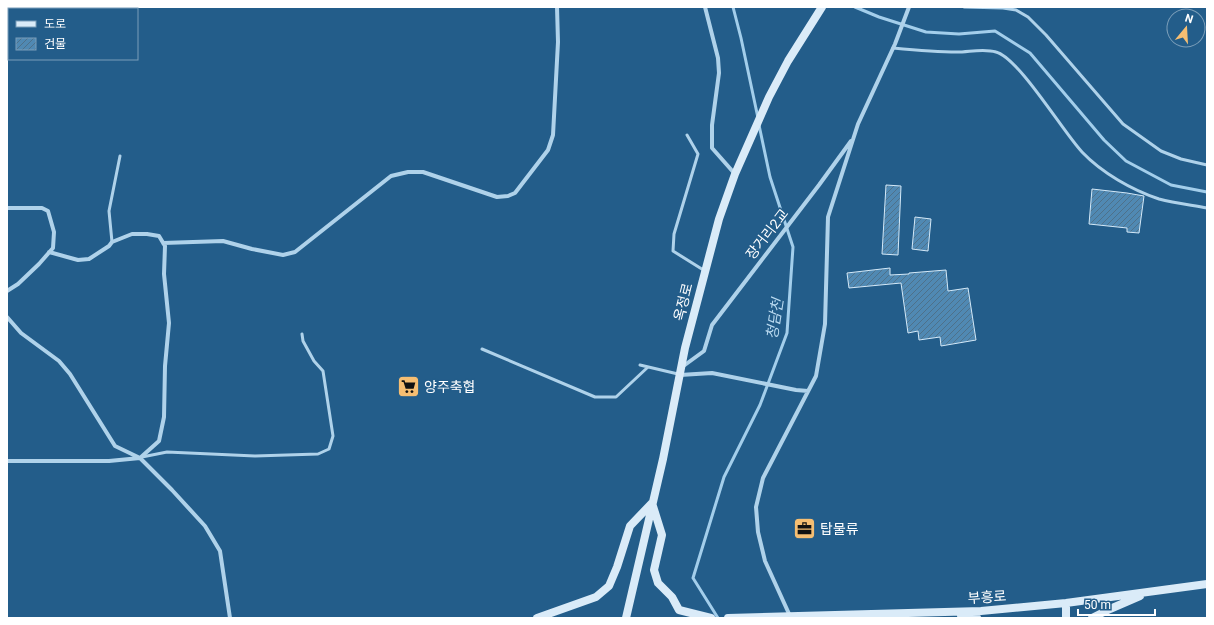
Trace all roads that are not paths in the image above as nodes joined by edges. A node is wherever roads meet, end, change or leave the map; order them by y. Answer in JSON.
{"nodes":[{"id":1,"x":557,"y":7,"type":"edge"},
{"id":2,"x":704,"y":7,"type":"edge"},
{"id":3,"x":909,"y":7,"type":"edge"},
{"id":4,"x":964,"y":7,"type":"edge"},
{"id":5,"x":820,"y":9,"type":"edge"},
{"id":6,"x":894,"y":46,"type":"junction"},
{"id":7,"x":687,"y":135,"type":"dead end"},
{"id":8,"x":853,"y":138,"type":"junction"},
{"id":9,"x":120,"y":156,"type":"dead end"},
{"id":10,"x":1207,"y":165,"type":"edge"},
{"id":11,"x":735,"y":174,"type":"junction"},
{"id":12,"x":7,"y":208,"type":"edge"},
{"id":13,"x":1207,"y":208,"type":"edge"},
{"id":14,"x":112,"y":242,"type":"junction"},
{"id":15,"x":163,"y":243,"type":"junction"},
{"id":16,"x":49,"y":252,"type":"junction"},
{"id":17,"x":705,"y":271,"type":"junction"},
{"id":18,"x":7,"y":291,"type":"edge"},
{"id":19,"x":7,"y":317,"type":"edge"},
{"id":20,"x":302,"y":334,"type":"dead end"},
{"id":21,"x":482,"y":349,"type":"dead end"},
{"id":22,"x":640,"y":365,"type":"dead end"},
{"id":23,"x":648,"y":367,"type":"junction"},
{"id":24,"x":681,"y":371,"type":"junction"},
{"id":25,"x":808,"y":391,"type":"junction"},
{"id":26,"x":140,"y":458,"type":"junction"},
{"id":27,"x":7,"y":461,"type":"edge"},
{"id":28,"x":652,"y":503,"type":"junction"},
{"id":29,"x":1207,"y":584,"type":"edge"},
{"id":30,"x":1151,"y":591,"type":"junction"},
{"id":31,"x":1066,"y":603,"type":"junction"},
{"id":32,"x":946,"y":612,"type":"junction"},
{"id":33,"x":791,"y":617,"type":"edge"},
{"id":34,"x":230,"y":618,"type":"edge"},
{"id":35,"x":537,"y":618,"type":"edge"},
{"id":36,"x":626,"y":618,"type":"edge"},
{"id":37,"x":711,"y":618,"type":"edge"},
{"id":38,"x":728,"y":618,"type":"edge"},
{"id":39,"x":978,"y":618,"type":"edge"},
{"id":40,"x":1066,"y":618,"type":"edge"},
{"id":41,"x":1092,"y":618,"type":"edge"}],
"edges":[{"from":1,"to":15,"type":"street"},
{"from":2,"to":11,"type":"street"},
{"from":3,"to":6,"type":"street"},
{"from":4,"to":10,"type":"lane"},
{"from":5,"to":11,"type":"main road","name":"옥정로"},
{"from":6,"to":8,"type":"street"},
{"from":6,"to":13,"type":"lane"},
{"from":7,"to":17,"type":"lane"},
{"from":8,"to":24,"type":"street","name":"장거리2교"},
{"from":8,"to":25,"type":"street"},
{"from":9,"to":14,"type":"lane"},
{"from":11,"to":17,"type":"main road","name":"옥정로"},
{"from":12,"to":16,"type":"street"},
{"from":14,"to":15,"type":"street"},
{"from":14,"to":16,"type":"street"},
{"from":15,"to":26,"type":"street"},
{"from":16,"to":18,"type":"street"},
{"from":17,"to":24,"type":"main road","name":"옥정로"},
{"from":19,"to":26,"type":"street"},
{"from":20,"to":26,"type":"lane"},
{"from":21,"to":23,"type":"lane"},
{"from":22,"to":23,"type":"lane"},
{"from":23,"to":24,"type":"lane"},
{"from":24,"to":25,"type":"street"},
{"from":24,"to":28,"type":"main road","name":"옥정로"},
{"from":25,"to":33,"type":"street"},
{"from":26,"to":27,"type":"street"},
{"from":26,"to":34,"type":"street"},
{"from":28,"to":35,"type":"main road"},
{"from":28,"to":36,"type":"main road","name":"옥정로"},
{"from":28,"to":37,"type":"main road"},
{"from":29,"to":30,"type":"main road","name":"부흥로"},
{"from":30,"to":31,"type":"main road","name":"부흥로"},
{"from":30,"to":41,"type":"main road"},
{"from":31,"to":32,"type":"main road","name":"부흥로"},
{"from":31,"to":40,"type":"main road"},
{"from":32,"to":33,"type":"main road","name":"부흥로"},
{"from":32,"to":39,"type":"main road"},
{"from":33,"to":38,"type":"main road","name":"부흥로"}]}
